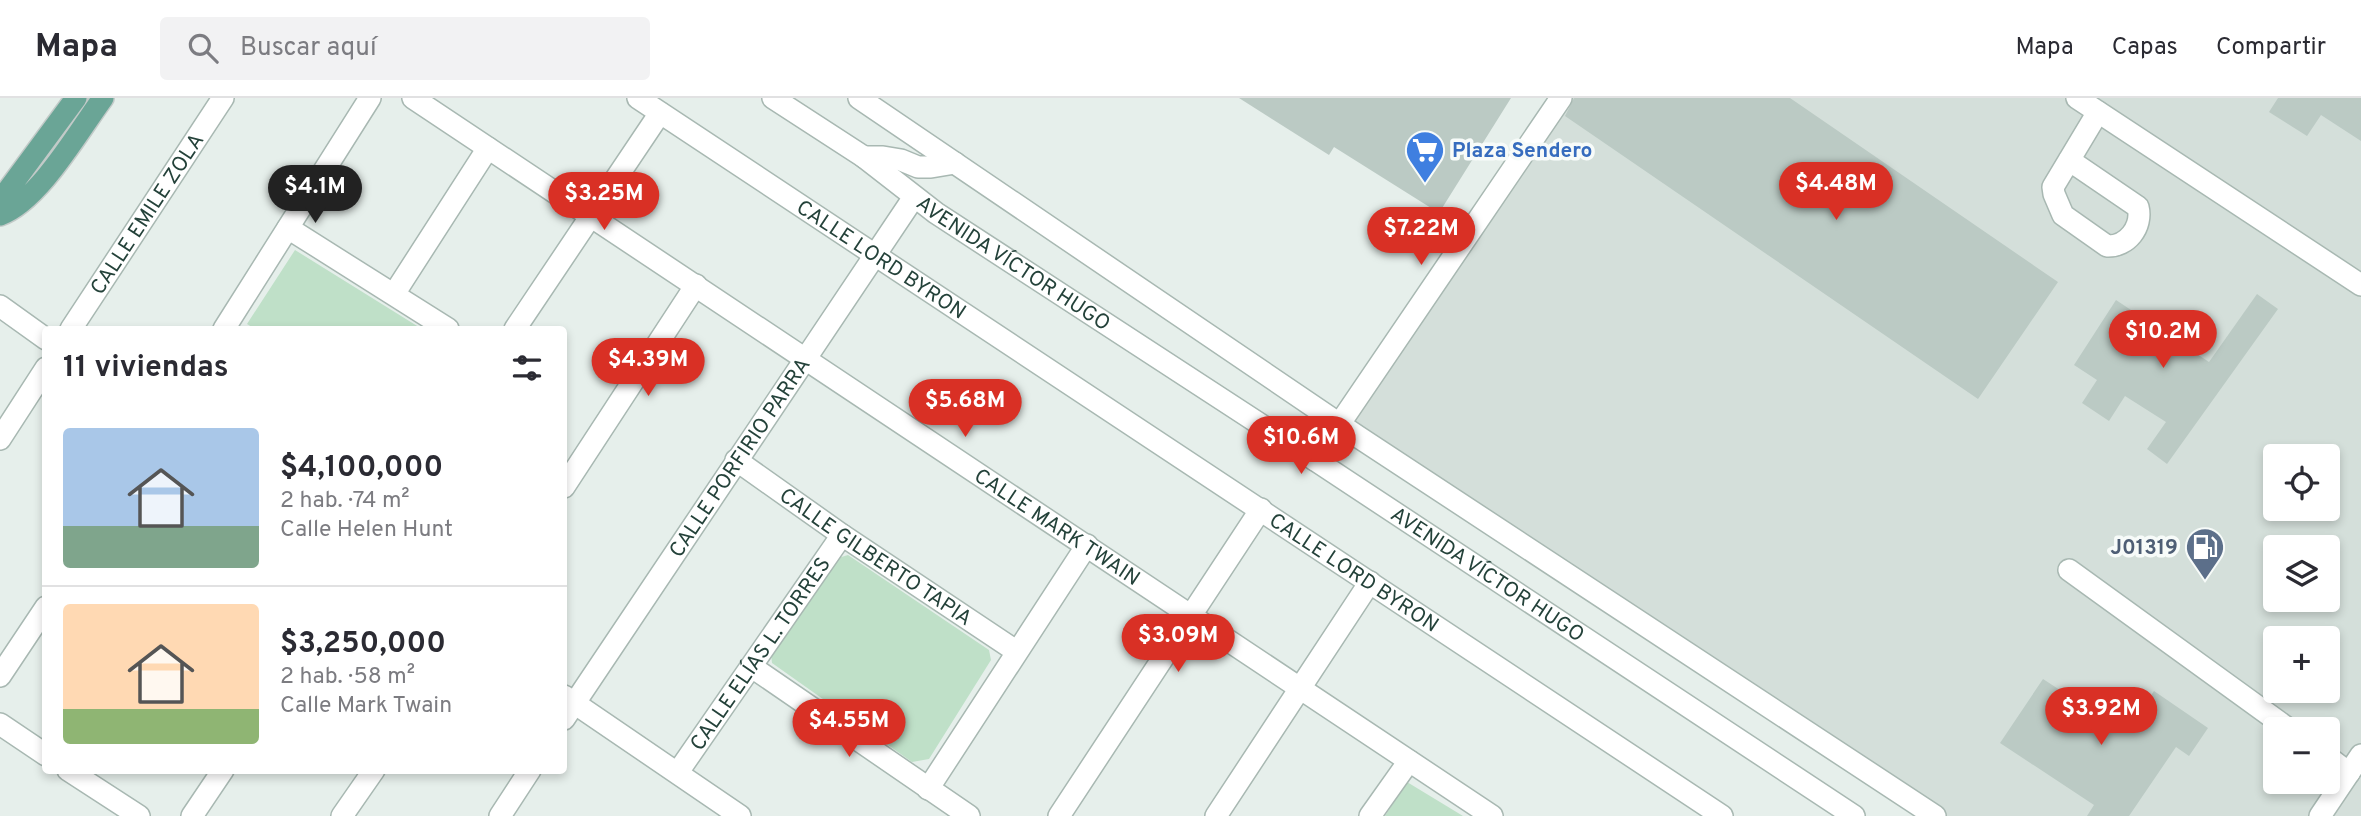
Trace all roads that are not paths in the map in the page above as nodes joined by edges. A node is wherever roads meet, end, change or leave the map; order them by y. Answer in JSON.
{"nodes":[{"id":1,"x":76,"y":98,"type":"edge"},
{"id":2,"x":103,"y":98,"type":"edge"},
{"id":3,"x":223,"y":98,"type":"edge"},
{"id":4,"x":370,"y":98,"type":"edge"},
{"id":5,"x":413,"y":98,"type":"edge"},
{"id":6,"x":638,"y":98,"type":"edge"},
{"id":7,"x":773,"y":98,"type":"edge"},
{"id":8,"x":859,"y":98,"type":"edge"},
{"id":9,"x":1561,"y":98,"type":"edge"},
{"id":10,"x":2077,"y":98,"type":"edge"},
{"id":11,"x":2098,"y":112,"type":"junction"},
{"id":12,"x":660,"y":113,"type":"junction"},
{"id":13,"x":488,"y":148,"type":"junction"},
{"id":14,"x":864,"y":158,"type":"junction"},
{"id":15,"x":2069,"y":160,"type":"dead end"},
{"id":16,"x":955,"y":163,"type":"junction"},
{"id":17,"x":914,"y":197,"type":"junction"},
{"id":18,"x":0,"y":201,"type":"edge"},
{"id":19,"x":0,"y":215,"type":"edge"},
{"id":20,"x":590,"y":215,"type":"junction"},
{"id":21,"x":288,"y":228,"type":"junction"},
{"id":22,"x":876,"y":254,"type":"junction"},
{"id":23,"x":696,"y":285,"type":"junction"},
{"id":24,"x":2361,"y":285,"type":"edge"},
{"id":25,"x":394,"y":294,"type":"junction"},
{"id":26,"x":0,"y":306,"type":"edge"},
{"id":27,"x":73,"y":326,"type":"edge"},
{"id":28,"x":227,"y":326,"type":"edge"},
{"id":29,"x":443,"y":326,"type":"edge"},
{"id":30,"x":517,"y":326,"type":"edge"},
{"id":31,"x":42,"y":336,"type":"edge"},
{"id":32,"x":805,"y":358,"type":"junction"},
{"id":33,"x":42,"y":374,"type":"edge"},
{"id":34,"x":1341,"y":423,"type":"junction"},
{"id":35,"x":0,"y":439,"type":"edge"},
{"id":36,"x":736,"y":460,"type":"junction"},
{"id":37,"x":1315,"y":460,"type":"junction"},
{"id":38,"x":567,"y":482,"type":"edge"},
{"id":39,"x":1261,"y":509,"type":"junction"},
{"id":40,"x":842,"y":535,"type":"junction"},
{"id":41,"x":1087,"y":545,"type":"junction"},
{"id":42,"x":2069,"y":570,"type":"dead end"},
{"id":43,"x":1370,"y":582,"type":"junction"},
{"id":44,"x":42,"y":613,"type":"edge"},
{"id":45,"x":1190,"y":617,"type":"junction"},
{"id":46,"x":1016,"y":651,"type":"junction"},
{"id":47,"x":752,"y":667,"type":"junction"},
{"id":48,"x":0,"y":676,"type":"edge"},
{"id":49,"x":1301,"y":689,"type":"junction"},
{"id":50,"x":567,"y":706,"type":"edge"},
{"id":51,"x":2272,"y":717,"type":"edge"},
{"id":52,"x":0,"y":724,"type":"edge"},
{"id":53,"x":42,"y":752,"type":"edge"},
{"id":54,"x":1409,"y":761,"type":"junction"},
{"id":55,"x":2355,"y":764,"type":"edge"},
{"id":56,"x":678,"y":772,"type":"junction"},
{"id":57,"x":80,"y":774,"type":"edge"},
{"id":58,"x":220,"y":774,"type":"edge"},
{"id":59,"x":370,"y":774,"type":"edge"},
{"id":60,"x":528,"y":774,"type":"edge"},
{"id":61,"x":928,"y":789,"type":"junction"},
{"id":62,"x":507,"y":813,"type":"edge"},
{"id":63,"x":1489,"y":815,"type":"edge"},
{"id":64,"x":139,"y":816,"type":"edge"},
{"id":65,"x":192,"y":816,"type":"edge"},
{"id":66,"x":342,"y":816,"type":"edge"},
{"id":67,"x":740,"y":816,"type":"edge"},
{"id":68,"x":969,"y":816,"type":"edge"},
{"id":69,"x":1059,"y":816,"type":"edge"},
{"id":70,"x":1216,"y":816,"type":"edge"},
{"id":71,"x":1370,"y":816,"type":"edge"},
{"id":72,"x":1722,"y":816,"type":"edge"},
{"id":73,"x":1854,"y":816,"type":"edge"},
{"id":74,"x":1935,"y":816,"type":"edge"},
{"id":75,"x":2320,"y":816,"type":"edge"}],
"edges":[{"from":1,"to":18,"type":"main road"},
{"from":2,"to":19,"type":"main road"},
{"from":3,"to":27,"type":"street","name":"CALLE EMILE ZOLA"},
{"from":4,"to":21,"type":"street"},
{"from":5,"to":13,"type":"street","name":"CALLE MARK TWAIN"},
{"from":6,"to":12,"type":"street","name":"CALLE LORD BYRON"},
{"from":7,"to":14,"type":"street","name":"AVENIDA VÍCTOR HUGO"},
{"from":8,"to":16,"type":"street","name":"AVENIDA VÍCTOR HUGO"},
{"from":9,"to":34,"type":"street"},
{"from":10,"to":11,"type":"street"},
{"from":11,"to":15,"type":"street"},
{"from":11,"to":24,"type":"street"},
{"from":12,"to":20,"type":"street"},
{"from":12,"to":22,"type":"street","name":"CALLE LORD BYRON"},
{"from":13,"to":20,"type":"street","name":"CALLE MARK TWAIN"},
{"from":13,"to":25,"type":"street"},
{"from":14,"to":16,"type":"street"},
{"from":14,"to":17,"type":"street","name":"AVENIDA VÍCTOR HUGO"},
{"from":16,"to":34,"type":"street","name":"AVENIDA VÍCTOR HUGO"},
{"from":17,"to":22,"type":"street","name":"CALLE PORFIRIO PARRA"},
{"from":17,"to":37,"type":"street","name":"AVENIDA VÍCTOR HUGO"},
{"from":20,"to":23,"type":"street","name":"CALLE MARK TWAIN"},
{"from":20,"to":30,"type":"street"},
{"from":21,"to":25,"type":"street"},
{"from":21,"to":28,"type":"street"},
{"from":22,"to":32,"type":"street","name":"CALLE PORFIRIO PARRA"},
{"from":22,"to":39,"type":"street","name":"CALLE LORD BYRON"},
{"from":23,"to":32,"type":"street","name":"CALLE MARK TWAIN"},
{"from":23,"to":38,"type":"street"},
{"from":25,"to":29,"type":"street"},
{"from":26,"to":31,"type":"street"},
{"from":32,"to":36,"type":"street","name":"CALLE PORFIRIO PARRA"},
{"from":32,"to":41,"type":"street","name":"CALLE MARK TWAIN"},
{"from":33,"to":35,"type":"street"},
{"from":34,"to":37,"type":"street"},
{"from":34,"to":74,"type":"street","name":"AVENIDA VÍCTOR HUGO"},
{"from":36,"to":40,"type":"street","name":"CALLE GILBERTO TAPIA"},
{"from":36,"to":50,"type":"street","name":"CALLE PORFIRIO PARRA"},
{"from":37,"to":73,"type":"street","name":"AVENIDA VÍCTOR HUGO"},
{"from":39,"to":43,"type":"street","name":"CALLE LORD BYRON"},
{"from":39,"to":45,"type":"street"},
{"from":40,"to":46,"type":"street","name":"CALLE GILBERTO TAPIA"},
{"from":40,"to":47,"type":"street","name":"CALLE ELÍAS L. TORRES"},
{"from":41,"to":45,"type":"street","name":"CALLE MARK TWAIN"},
{"from":41,"to":46,"type":"street"},
{"from":42,"to":51,"type":"street"},
{"from":43,"to":49,"type":"street"},
{"from":43,"to":72,"type":"street","name":"CALLE LORD BYRON"},
{"from":44,"to":48,"type":"street"},
{"from":45,"to":49,"type":"street","name":"CALLE MARK TWAIN"},
{"from":45,"to":69,"type":"street"},
{"from":46,"to":61,"type":"street"},
{"from":47,"to":56,"type":"street","name":"CALLE ELÍAS L. TORRES"},
{"from":47,"to":61,"type":"street"},
{"from":49,"to":54,"type":"street","name":"CALLE MARK TWAIN"},
{"from":49,"to":70,"type":"street"},
{"from":50,"to":56,"type":"street"},
{"from":52,"to":53,"type":"street"},
{"from":54,"to":63,"type":"street","name":"CALLE MARK TWAIN"},
{"from":54,"to":71,"type":"street"},
{"from":55,"to":75,"type":"street"},
{"from":56,"to":67,"type":"street"},
{"from":57,"to":64,"type":"street"},
{"from":58,"to":65,"type":"street"},
{"from":59,"to":66,"type":"street"},
{"from":60,"to":62,"type":"street"},
{"from":61,"to":68,"type":"street"}]}
